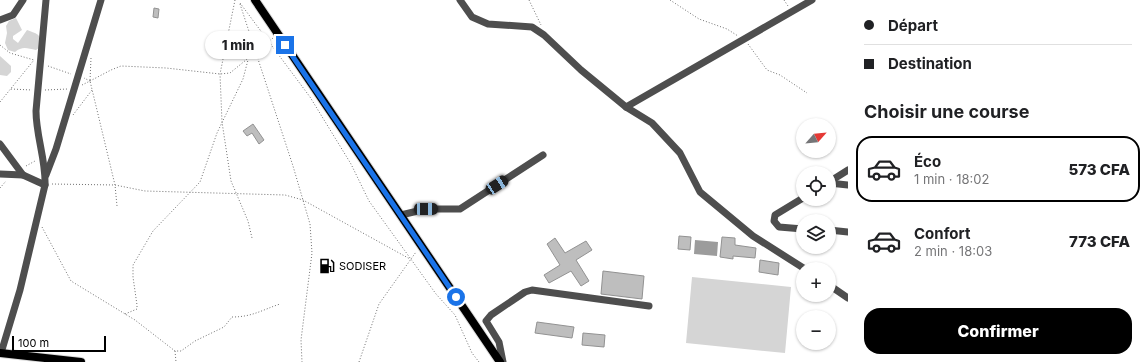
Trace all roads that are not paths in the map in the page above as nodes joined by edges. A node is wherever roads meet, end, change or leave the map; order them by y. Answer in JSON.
{"nodes":[{"id":1,"x":23,"y":0,"type":"edge"},
{"id":2,"x":46,"y":0,"type":"edge"},
{"id":3,"x":101,"y":0,"type":"edge"},
{"id":4,"x":255,"y":0,"type":"edge"},
{"id":5,"x":460,"y":0,"type":"edge"},
{"id":6,"x":812,"y":0,"type":"edge"},
{"id":7,"x":0,"y":20,"type":"edge"},
{"id":8,"x":626,"y":107,"type":"junction"},
{"id":9,"x":0,"y":144,"type":"edge"},
{"id":10,"x":543,"y":155,"type":"dead end"},
{"id":11,"x":848,"y":170,"type":"edge"},
{"id":12,"x":22,"y":172,"type":"junction"},
{"id":13,"x":0,"y":174,"type":"edge"},
{"id":14,"x":46,"y":175,"type":"junction"},
{"id":15,"x":836,"y":178,"type":"edge"},
{"id":16,"x":836,"y":184,"type":"edge"},
{"id":17,"x":45,"y":185,"type":"junction"},
{"id":18,"x":848,"y":185,"type":"edge"},
{"id":19,"x":796,"y":202,"type":"edge"},
{"id":20,"x":401,"y":215,"type":"junction"},
{"id":21,"x":796,"y":228,"type":"edge"},
{"id":22,"x":836,"y":231,"type":"edge"},
{"id":23,"x":848,"y":232,"type":"edge"},
{"id":24,"x":796,"y":263,"type":"edge"},
{"id":25,"x":836,"y":290,"type":"edge"},
{"id":26,"x":848,"y":298,"type":"edge"},
{"id":27,"x":649,"y":306,"type":"dead end"},
{"id":28,"x":0,"y":353,"type":"edge"},
{"id":29,"x":81,"y":362,"type":"edge"},
{"id":30,"x":501,"y":362,"type":"edge"}],
"edges":[{"from":1,"to":7,"type":"street"},
{"from":2,"to":14,"type":"street"},
{"from":3,"to":14,"type":"street"},
{"from":4,"to":20,"type":"main road"},
{"from":5,"to":8,"type":"street"},
{"from":6,"to":8,"type":"street"},
{"from":8,"to":24,"type":"street"},
{"from":9,"to":12,"type":"street"},
{"from":10,"to":20,"type":"street"},
{"from":11,"to":15,"type":"street"},
{"from":12,"to":13,"type":"street"},
{"from":12,"to":17,"type":"street"},
{"from":14,"to":17,"type":"street"},
{"from":16,"to":18,"type":"street"},
{"from":17,"to":28,"type":"street"},
{"from":19,"to":21,"type":"street"},
{"from":20,"to":30,"type":"main road"},
{"from":22,"to":23,"type":"street"},
{"from":25,"to":26,"type":"street"},
{"from":27,"to":30,"type":"street"},
{"from":28,"to":29,"type":"main road"}]}
